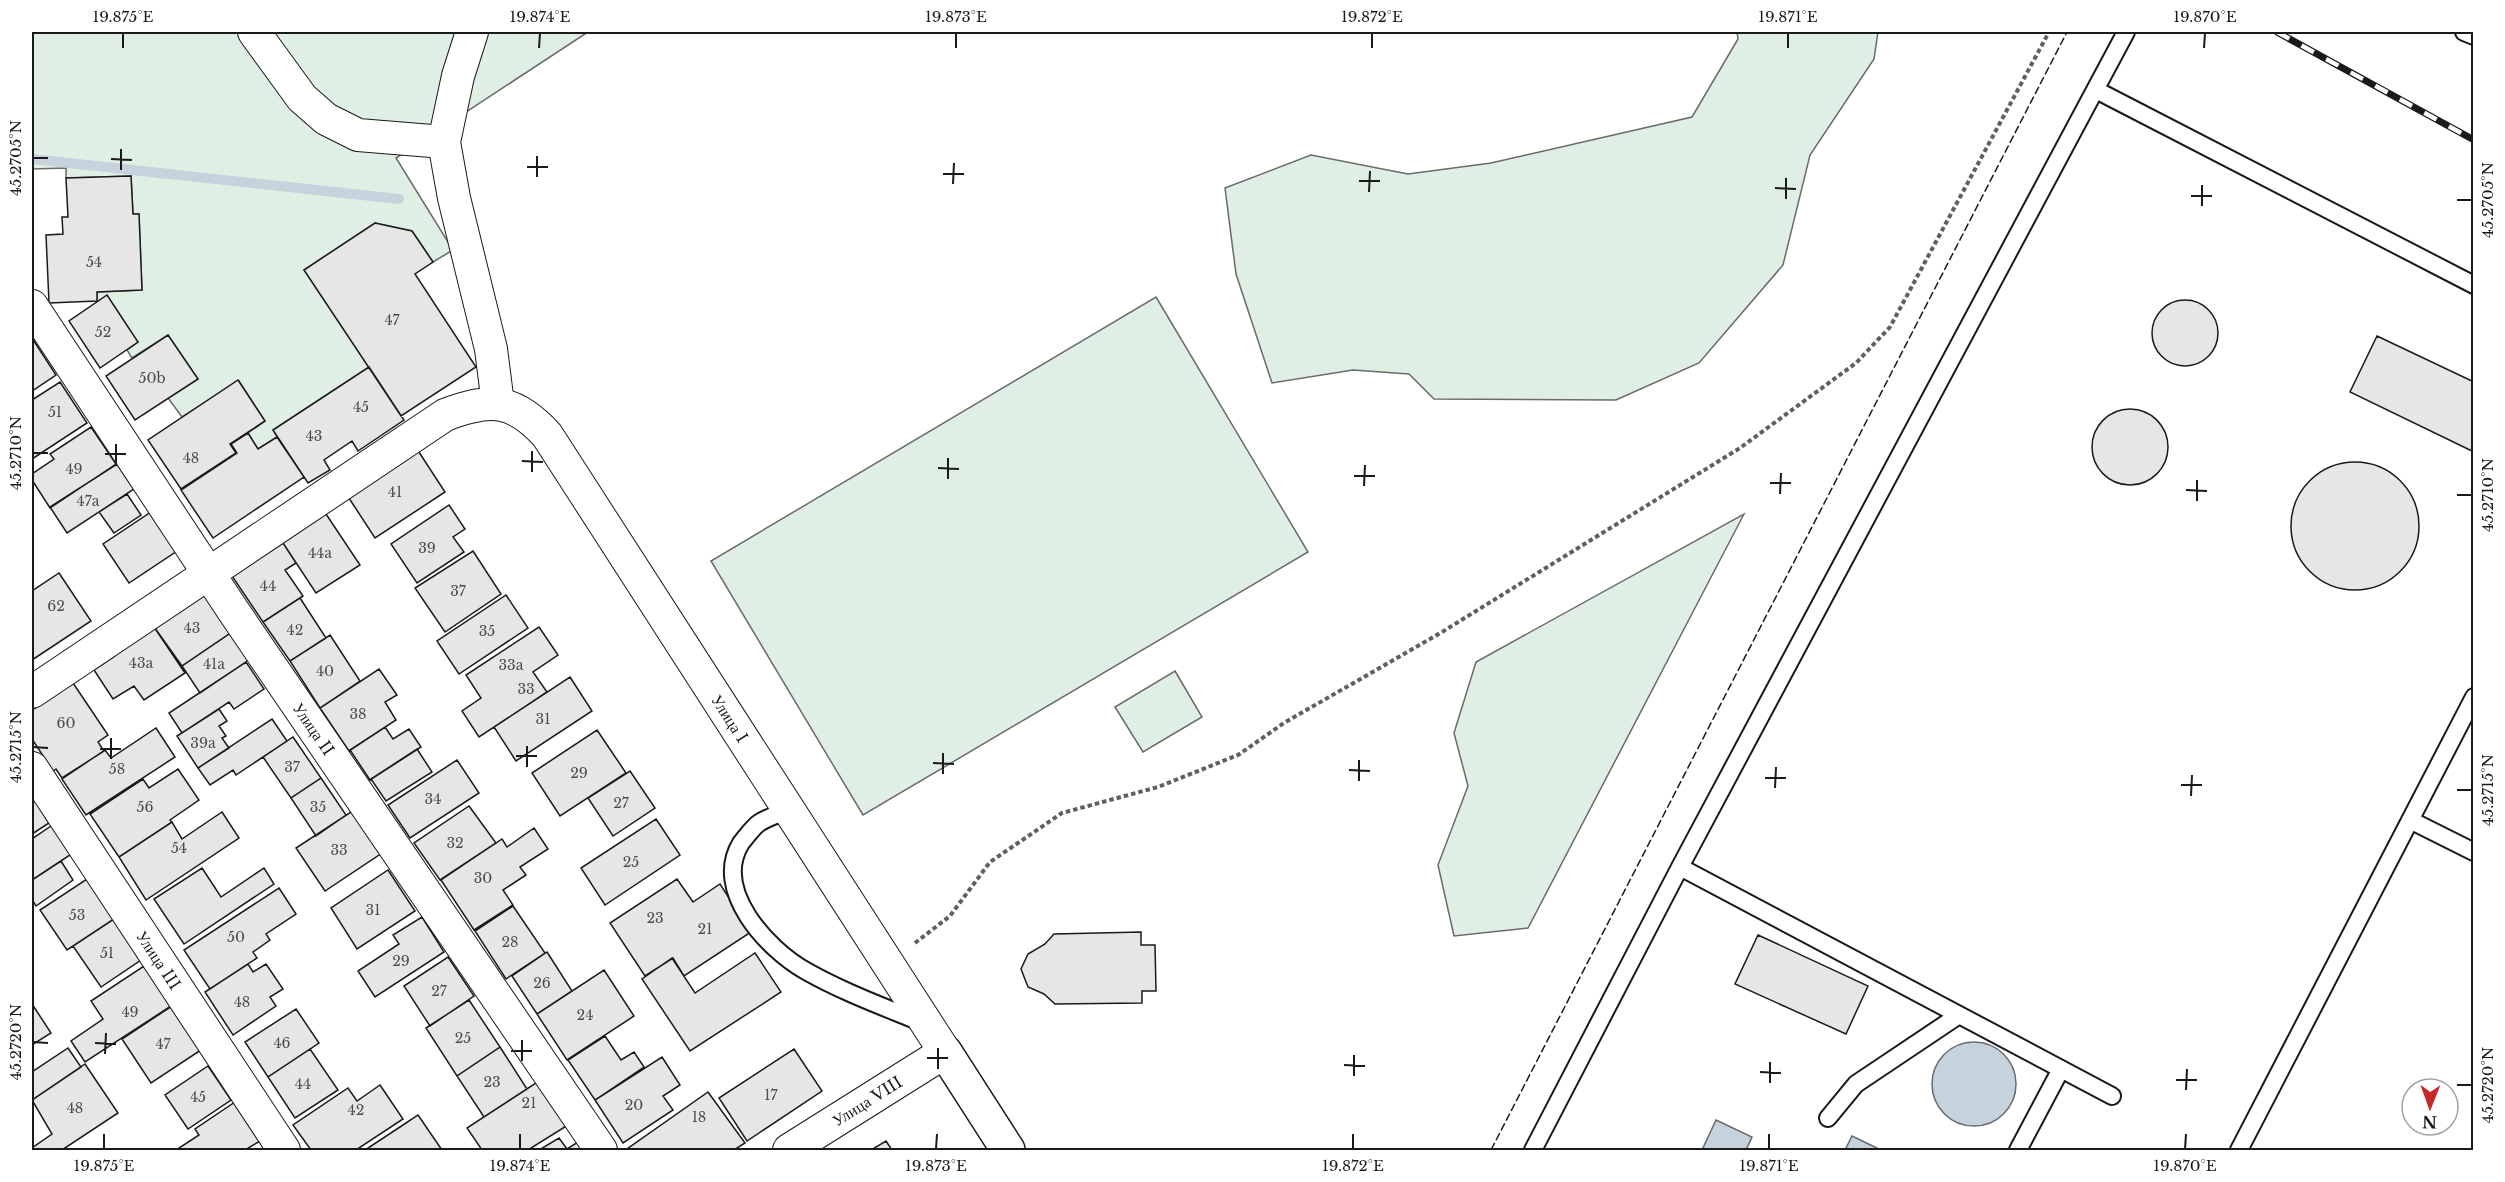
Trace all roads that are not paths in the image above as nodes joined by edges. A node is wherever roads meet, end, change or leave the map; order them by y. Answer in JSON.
{"nodes":[{"id":1,"x":254,"y":32,"type":"edge"},
{"id":2,"x":472,"y":32,"type":"edge"},
{"id":3,"x":2126,"y":32,"type":"edge"},
{"id":4,"x":2464,"y":32,"type":"edge"},
{"id":5,"x":2474,"y":36,"type":"edge"},
{"id":6,"x":2096,"y":90,"type":"junction"},
{"id":7,"x":444,"y":142,"type":"junction"},
{"id":8,"x":2474,"y":285,"type":"edge"},
{"id":9,"x":32,"y":306,"type":"edge"},
{"id":10,"x":498,"y":404,"type":"junction"},
{"id":11,"x":209,"y":574,"type":"junction"},
{"id":12,"x":32,"y":692,"type":"edge"},
{"id":13,"x":2474,"y":698,"type":"edge"},
{"id":14,"x":32,"y":768,"type":"edge"},
{"id":15,"x":789,"y":810,"type":"junction"},
{"id":16,"x":2410,"y":820,"type":"junction"},
{"id":17,"x":2474,"y":852,"type":"edge"},
{"id":18,"x":1680,"y":867,"type":"junction"},
{"id":19,"x":1959,"y":1015,"type":"junction"},
{"id":20,"x":936,"y":1038,"type":"junction"},
{"id":21,"x":2061,"y":1069,"type":"junction"},
{"id":22,"x":2112,"y":1096,"type":"dead end"},
{"id":23,"x":1828,"y":1118,"type":"dead end"},
{"id":24,"x":284,"y":1150,"type":"edge"},
{"id":25,"x":601,"y":1150,"type":"edge"},
{"id":26,"x":789,"y":1150,"type":"edge"},
{"id":27,"x":1008,"y":1150,"type":"edge"},
{"id":28,"x":1533,"y":1150,"type":"edge"},
{"id":29,"x":2018,"y":1150,"type":"edge"},
{"id":30,"x":2240,"y":1150,"type":"edge"}],
"edges":[{"from":1,"to":7,"type":"street"},
{"from":2,"to":7,"type":"street"},
{"from":3,"to":6,"type":"lane"},
{"from":4,"to":5,"type":"lane"},
{"from":6,"to":8,"type":"lane"},
{"from":6,"to":18,"type":"lane"},
{"from":7,"to":10,"type":"street"},
{"from":9,"to":11,"type":"street","name":"Улица II"},
{"from":10,"to":11,"type":"street"},
{"from":10,"to":15,"type":"street","name":"Улица I"},
{"from":11,"to":12,"type":"street"},
{"from":11,"to":25,"type":"street","name":"Улица II"},
{"from":13,"to":16,"type":"lane"},
{"from":14,"to":24,"type":"street","name":"Улица III"},
{"from":15,"to":20,"type":"street","name":"Улица I"},
{"from":15,"to":20,"type":"lane"},
{"from":16,"to":17,"type":"lane"},
{"from":16,"to":30,"type":"lane"},
{"from":18,"to":19,"type":"lane"},
{"from":18,"to":28,"type":"lane"},
{"from":19,"to":21,"type":"lane"},
{"from":19,"to":23,"type":"lane"},
{"from":20,"to":26,"type":"street","name":"Улица VIII"},
{"from":20,"to":27,"type":"street"},
{"from":21,"to":22,"type":"lane"},
{"from":21,"to":29,"type":"lane"}]}
